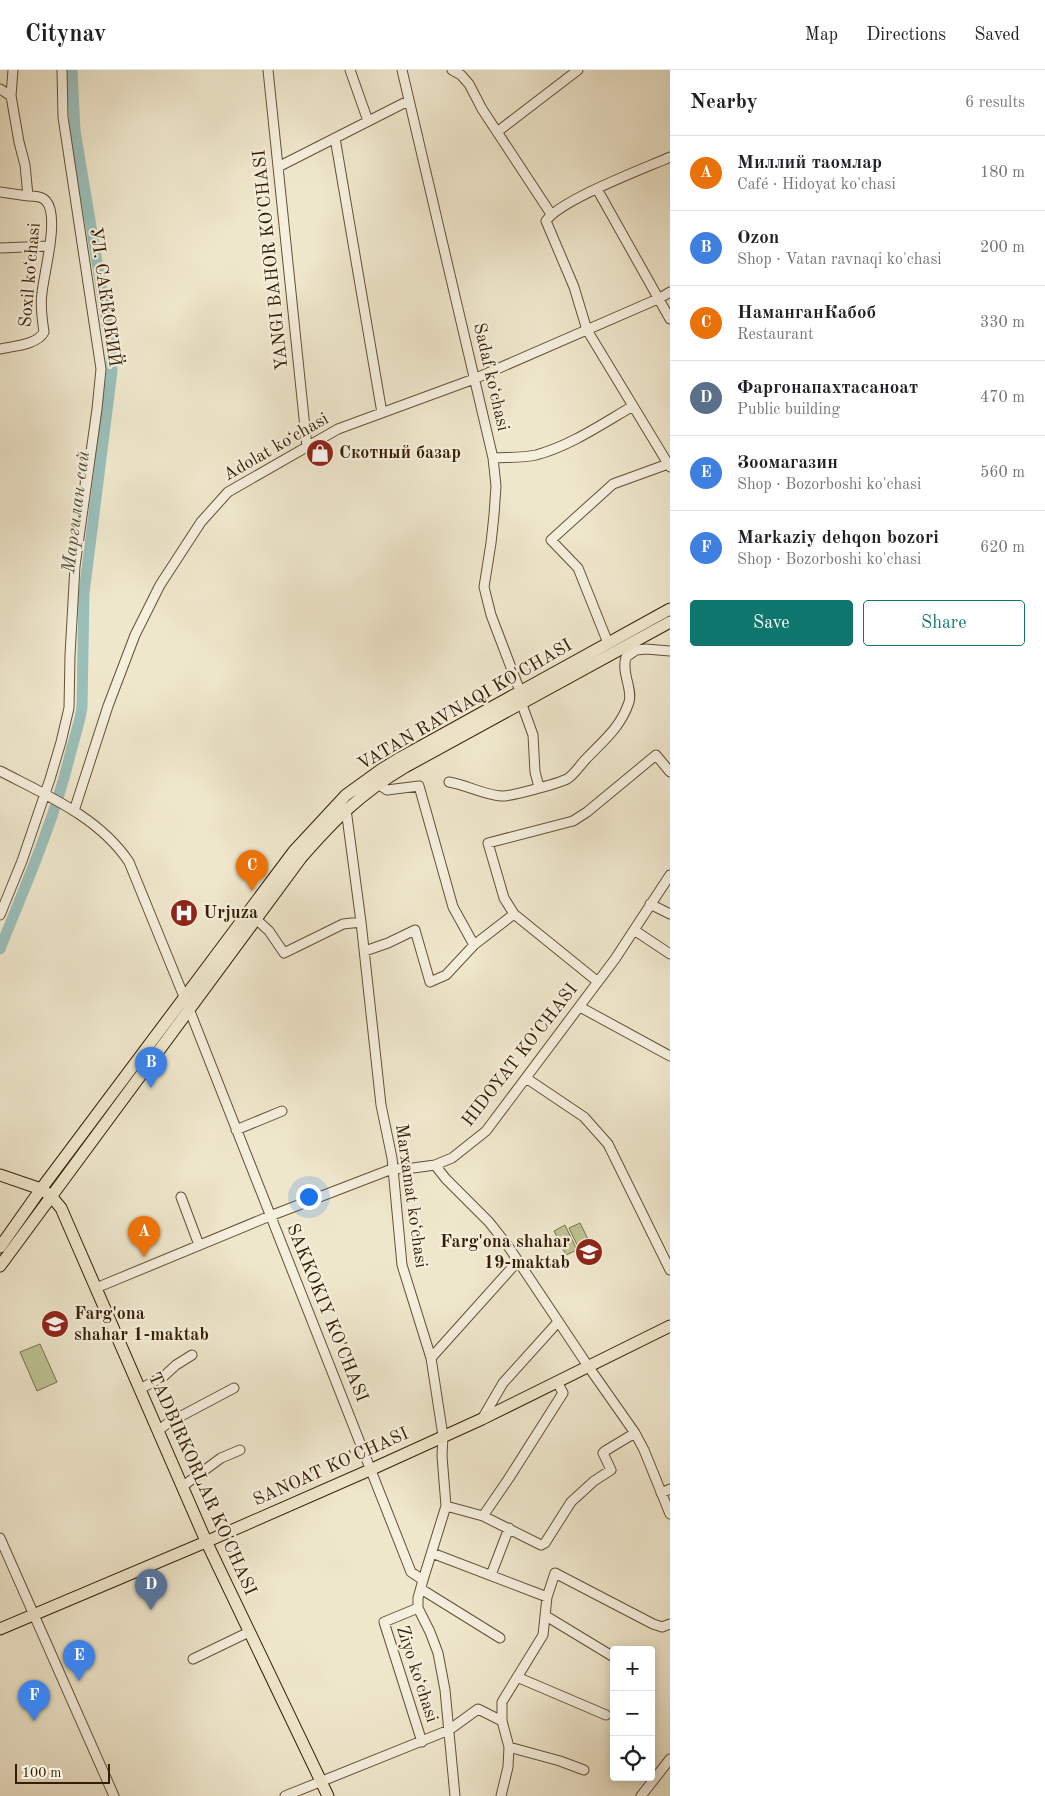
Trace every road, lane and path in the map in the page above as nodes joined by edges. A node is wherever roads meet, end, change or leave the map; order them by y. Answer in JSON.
{"nodes":[{"id":1,"x":13,"y":70,"type":"edge"},
{"id":2,"x":62,"y":70,"type":"edge"},
{"id":3,"x":268,"y":70,"type":"edge"},
{"id":4,"x":350,"y":70,"type":"edge"},
{"id":5,"x":402,"y":70,"type":"edge"},
{"id":6,"x":452,"y":70,"type":"edge"},
{"id":7,"x":578,"y":70,"type":"edge"},
{"id":8,"x":0,"y":89,"type":"edge"},
{"id":9,"x":10,"y":96,"type":"junction"},
{"id":10,"x":408,"y":101,"type":"junction"},
{"id":11,"x":368,"y":121,"type":"junction"},
{"id":12,"x":497,"y":132,"type":"junction"},
{"id":13,"x":336,"y":138,"type":"junction"},
{"id":14,"x":670,"y":157,"type":"edge"},
{"id":15,"x":278,"y":167,"type":"junction"},
{"id":16,"x":597,"y":189,"type":"junction"},
{"id":17,"x":0,"y":192,"type":"edge"},
{"id":18,"x":28,"y":196,"type":"junction"},
{"id":19,"x":551,"y":214,"type":"junction"},
{"id":20,"x":50,"y":246,"type":"junction"},
{"id":21,"x":0,"y":248,"type":"edge"},
{"id":22,"x":670,"y":292,"type":"edge"},
{"id":23,"x":660,"y":298,"type":"junction"},
{"id":24,"x":670,"y":318,"type":"edge"},
{"id":25,"x":587,"y":330,"type":"junction"},
{"id":26,"x":0,"y":350,"type":"edge"},
{"id":27,"x":474,"y":379,"type":"junction"},
{"id":28,"x":633,"y":406,"type":"junction"},
{"id":29,"x":382,"y":414,"type":"junction"},
{"id":30,"x":307,"y":447,"type":"junction"},
{"id":31,"x":493,"y":458,"type":"junction"},
{"id":32,"x":669,"y":466,"type":"edge"},
{"id":33,"x":670,"y":609,"type":"edge"},
{"id":34,"x":670,"y":622,"type":"edge"},
{"id":35,"x":608,"y":643,"type":"junction"},
{"id":36,"x":633,"y":648,"type":"junction"},
{"id":37,"x":670,"y":651,"type":"edge"},
{"id":38,"x":539,"y":687,"type":"junction"},
{"id":39,"x":521,"y":697,"type":"junction"},
{"id":40,"x":0,"y":771,"type":"edge"},
{"id":41,"x":670,"y":772,"type":"edge"},
{"id":42,"x":449,"y":782,"type":"dead end"},
{"id":43,"x":378,"y":784,"type":"junction"},
{"id":44,"x":539,"y":787,"type":"junction"},
{"id":45,"x":45,"y":794,"type":"junction"},
{"id":46,"x":346,"y":809,"type":"junction"},
{"id":47,"x":74,"y":811,"type":"junction"},
{"id":48,"x":670,"y":875,"type":"edge"},
{"id":49,"x":650,"y":904,"type":"junction"},
{"id":50,"x":514,"y":914,"type":"junction"},
{"id":51,"x":670,"y":914,"type":"edge"},
{"id":52,"x":0,"y":915,"type":"edge"},
{"id":53,"x":256,"y":919,"type":"junction"},
{"id":54,"x":361,"y":922,"type":"junction"},
{"id":55,"x":634,"y":930,"type":"junction"},
{"id":56,"x":474,"y":945,"type":"junction"},
{"id":57,"x":365,"y":952,"type":"junction"},
{"id":58,"x":670,"y":954,"type":"edge"},
{"id":59,"x":598,"y":982,"type":"junction"},
{"id":60,"x":185,"y":998,"type":"junction"},
{"id":61,"x":580,"y":1007,"type":"junction"},
{"id":62,"x":190,"y":1009,"type":"junction"},
{"id":63,"x":670,"y":1056,"type":"edge"},
{"id":64,"x":526,"y":1078,"type":"junction"},
{"id":65,"x":282,"y":1111,"type":"dead end"},
{"id":66,"x":236,"y":1130,"type":"junction"},
{"id":67,"x":435,"y":1164,"type":"junction"},
{"id":68,"x":392,"y":1169,"type":"junction"},
{"id":69,"x":0,"y":1175,"type":"edge"},
{"id":70,"x":41,"y":1189,"type":"junction"},
{"id":71,"x":51,"y":1196,"type":"junction"},
{"id":72,"x":181,"y":1197,"type":"dead end"},
{"id":73,"x":270,"y":1216,"type":"junction"},
{"id":74,"x":199,"y":1245,"type":"junction"},
{"id":75,"x":0,"y":1247,"type":"edge"},
{"id":76,"x":518,"y":1261,"type":"junction"},
{"id":77,"x":0,"y":1266,"type":"edge"},
{"id":78,"x":670,"y":1270,"type":"edge"},
{"id":79,"x":96,"y":1288,"type":"junction"},
{"id":80,"x":558,"y":1322,"type":"junction"},
{"id":81,"x":670,"y":1326,"type":"edge"},
{"id":82,"x":192,"y":1355,"type":"dead end"},
{"id":83,"x":431,"y":1358,"type":"junction"},
{"id":84,"x":588,"y":1366,"type":"junction"},
{"id":85,"x":557,"y":1382,"type":"junction"},
{"id":86,"x":234,"y":1388,"type":"dead end"},
{"id":87,"x":140,"y":1389,"type":"junction"},
{"id":88,"x":482,"y":1419,"type":"junction"},
{"id":89,"x":159,"y":1430,"type":"junction"},
{"id":90,"x":635,"y":1434,"type":"junction"},
{"id":91,"x":443,"y":1436,"type":"junction"},
{"id":92,"x":240,"y":1450,"type":"dead end"},
{"id":93,"x":372,"y":1469,"type":"junction"},
{"id":94,"x":183,"y":1486,"type":"junction"},
{"id":95,"x":670,"y":1489,"type":"edge"},
{"id":96,"x":661,"y":1493,"type":"junction"},
{"id":97,"x":446,"y":1506,"type":"junction"},
{"id":98,"x":670,"y":1514,"type":"edge"},
{"id":99,"x":483,"y":1516,"type":"junction"},
{"id":100,"x":509,"y":1528,"type":"junction"},
{"id":101,"x":0,"y":1538,"type":"edge"},
{"id":102,"x":206,"y":1541,"type":"junction"},
{"id":103,"x":432,"y":1553,"type":"junction"},
{"id":104,"x":490,"y":1575,"type":"junction"},
{"id":105,"x":422,"y":1585,"type":"junction"},
{"id":106,"x":547,"y":1597,"type":"junction"},
{"id":107,"x":418,"y":1608,"type":"junction"},
{"id":108,"x":34,"y":1615,"type":"junction"},
{"id":109,"x":546,"y":1616,"type":"junction"},
{"id":110,"x":670,"y":1624,"type":"edge"},
{"id":111,"x":0,"y":1629,"type":"edge"},
{"id":112,"x":249,"y":1632,"type":"junction"},
{"id":113,"x":500,"y":1638,"type":"dead end"},
{"id":114,"x":610,"y":1655,"type":"edge"},
{"id":115,"x":193,"y":1659,"type":"dead end"},
{"id":116,"x":517,"y":1677,"type":"junction"},
{"id":117,"x":606,"y":1715,"type":"dead end"},
{"id":118,"x":502,"y":1721,"type":"junction"},
{"id":119,"x":449,"y":1730,"type":"junction"},
{"id":120,"x":422,"y":1742,"type":"junction"},
{"id":121,"x":509,"y":1747,"type":"junction"},
{"id":122,"x":670,"y":1759,"type":"edge"},
{"id":123,"x":584,"y":1770,"type":"dead end"},
{"id":124,"x":321,"y":1782,"type":"junction"},
{"id":125,"x":114,"y":1796,"type":"edge"},
{"id":126,"x":285,"y":1796,"type":"edge"},
{"id":127,"x":328,"y":1796,"type":"edge"},
{"id":128,"x":455,"y":1796,"type":"edge"},
{"id":129,"x":501,"y":1796,"type":"edge"},
{"id":130,"x":641,"y":1796,"type":"edge"}],
"edges":[{"from":1,"to":9,"type":"street"},
{"from":2,"to":45,"type":"street","name":"УЛ. САККОКИЙ"},
{"from":3,"to":15,"type":"street","name":"YANGI BAHOR KO'CHASI"},
{"from":4,"to":11,"type":"street"},
{"from":5,"to":10,"type":"street","name":"Sadaf koʻchasi"},
{"from":6,"to":12,"type":"street"},
{"from":7,"to":12,"type":"street"},
{"from":8,"to":9,"type":"street"},
{"from":9,"to":18,"type":"street"},
{"from":10,"to":11,"type":"street"},
{"from":10,"to":27,"type":"street","name":"Sadaf koʻchasi"},
{"from":11,"to":13,"type":"street"},
{"from":12,"to":19,"type":"street"},
{"from":13,"to":15,"type":"street"},
{"from":13,"to":29,"type":"street"},
{"from":14,"to":16,"type":"street"},
{"from":15,"to":30,"type":"street","name":"YANGI BAHOR KO'CHASI"},
{"from":16,"to":19,"type":"street"},
{"from":16,"to":23,"type":"street"},
{"from":17,"to":18,"type":"street"},
{"from":18,"to":20,"type":"street","name":"Soxil koʻchasi"},
{"from":19,"to":25,"type":"street"},
{"from":20,"to":21,"type":"street"},
{"from":20,"to":26,"type":"street","name":"Soxil koʻchasi"},
{"from":22,"to":23,"type":"street","name":"Adolat koʻchasi"},
{"from":23,"to":24,"type":"street"},
{"from":23,"to":25,"type":"street","name":"Adolat koʻchasi"},
{"from":25,"to":27,"type":"street","name":"Adolat koʻchasi"},
{"from":25,"to":28,"type":"street"},
{"from":27,"to":29,"type":"street","name":"Adolat koʻchasi"},
{"from":27,"to":31,"type":"street","name":"Sadaf koʻchasi"},
{"from":28,"to":31,"type":"street"},
{"from":28,"to":32,"type":"street"},
{"from":29,"to":30,"type":"street","name":"Adolat koʻchasi"},
{"from":30,"to":47,"type":"street","name":"Adolat koʻchasi"},
{"from":31,"to":39,"type":"street","name":"Sadaf koʻchasi"},
{"from":32,"to":35,"type":"street"},
{"from":33,"to":35,"type":"main road","name":"VATAN RAVNAQI KO'CHASI"},
{"from":34,"to":36,"type":"main road","name":"VATAN RAVNAQI KO'CHASI"},
{"from":35,"to":38,"type":"main road","name":"VATAN RAVNAQI KO'CHASI"},
{"from":36,"to":37,"type":"street"},
{"from":36,"to":38,"type":"main road","name":"VATAN RAVNAQI KO'CHASI"},
{"from":36,"to":44,"type":"street"},
{"from":38,"to":39,"type":"main road","name":"VATAN RAVNAQI KO'CHASI"},
{"from":39,"to":43,"type":"main road","name":"VATAN RAVNAQI KO'CHASI"},
{"from":39,"to":44,"type":"street","name":"Sadaf koʻchasi"},
{"from":39,"to":60,"type":"main road","name":"VATAN RAVNAQI KO'CHASI"},
{"from":40,"to":45,"type":"street","name":"SAKKOKIY KO'CHASI"},
{"from":41,"to":50,"type":"street"},
{"from":42,"to":44,"type":"street"},
{"from":43,"to":46,"type":"main road","name":"VATAN RAVNAQI KO'CHASI"},
{"from":43,"to":56,"type":"street"},
{"from":45,"to":47,"type":"street","name":"SAKKOKIY KO'CHASI"},
{"from":45,"to":52,"type":"street","name":"УЛ. САККОКИЙ"},
{"from":46,"to":53,"type":"main road","name":"VATAN RAVNAQI KO'CHASI"},
{"from":46,"to":54,"type":"street","name":"Marxamat koʻchasi"},
{"from":47,"to":60,"type":"street","name":"SAKKOKIY KO'CHASI"},
{"from":48,"to":49,"type":"street","name":"HIDOYAT KO'CHASI"},
{"from":49,"to":51,"type":"street"},
{"from":49,"to":55,"type":"street","name":"HIDOYAT KO'CHASI"},
{"from":50,"to":56,"type":"street"},
{"from":50,"to":59,"type":"street"},
{"from":53,"to":54,"type":"street"},
{"from":53,"to":62,"type":"main road","name":"VATAN RAVNAQI KO'CHASI"},
{"from":54,"to":57,"type":"street","name":"Marxamat koʻchasi"},
{"from":55,"to":58,"type":"street"},
{"from":55,"to":59,"type":"street","name":"HIDOYAT KO'CHASI"},
{"from":56,"to":57,"type":"street"},
{"from":57,"to":68,"type":"street","name":"Marxamat koʻchasi"},
{"from":59,"to":61,"type":"street","name":"HIDOYAT KO'CHASI"},
{"from":60,"to":62,"type":"street","name":"SAKKOKIY KO'CHASI"},
{"from":60,"to":70,"type":"main road","name":"VATAN RAVNAQI KO'CHASI"},
{"from":61,"to":63,"type":"street"},
{"from":61,"to":64,"type":"street","name":"HIDOYAT KO'CHASI"},
{"from":62,"to":66,"type":"street","name":"SAKKOKIY KO'CHASI"},
{"from":62,"to":71,"type":"main road","name":"VATAN RAVNAQI KO'CHASI"},
{"from":64,"to":67,"type":"street","name":"HIDOYAT KO'CHASI"},
{"from":64,"to":78,"type":"street"},
{"from":65,"to":66,"type":"street"},
{"from":66,"to":73,"type":"street","name":"SAKKOKIY KO'CHASI"},
{"from":67,"to":68,"type":"street","name":"HIDOYAT KO'CHASI"},
{"from":67,"to":76,"type":"street"},
{"from":68,"to":73,"type":"street","name":"HIDOYAT KO'CHASI"},
{"from":68,"to":83,"type":"street","name":"Marxamat koʻchasi"},
{"from":69,"to":70,"type":"main road","name":"TADBIRKORLAR KO'CHASI"},
{"from":70,"to":71,"type":"main road","name":"TADBIRKORLAR KO'CHASI"},
{"from":70,"to":75,"type":"main road"},
{"from":71,"to":77,"type":"main road"},
{"from":71,"to":79,"type":"main road","name":"TADBIRKORLAR KO'CHASI"},
{"from":72,"to":74,"type":"street"},
{"from":73,"to":74,"type":"street","name":"HIDOYAT KO'CHASI"},
{"from":73,"to":93,"type":"street","name":"SAKKOKIY KO'CHASI"},
{"from":74,"to":79,"type":"street","name":"HIDOYAT KO'CHASI"},
{"from":76,"to":80,"type":"street"},
{"from":76,"to":83,"type":"street"},
{"from":79,"to":87,"type":"main road","name":"TADBIRKORLAR KO'CHASI"},
{"from":80,"to":84,"type":"street"},
{"from":80,"to":88,"type":"street"},
{"from":81,"to":84,"type":"main road","name":"SANOAT KO'CHASI"},
{"from":82,"to":87,"type":"street"},
{"from":83,"to":91,"type":"street","name":"Marxamat koʻchasi"},
{"from":84,"to":85,"type":"main road","name":"SANOAT KO'CHASI"},
{"from":84,"to":90,"type":"street"},
{"from":85,"to":88,"type":"main road","name":"SANOAT KO'CHASI"},
{"from":85,"to":99,"type":"street"},
{"from":86,"to":89,"type":"street"},
{"from":87,"to":89,"type":"main road","name":"TADBIRKORLAR KO'CHASI"},
{"from":88,"to":91,"type":"main road","name":"SANOAT KO'CHASI"},
{"from":89,"to":94,"type":"main road","name":"TADBIRKORLAR KO'CHASI"},
{"from":90,"to":96,"type":"street"},
{"from":90,"to":100,"type":"street"},
{"from":91,"to":93,"type":"main road","name":"SANOAT KO'CHASI"},
{"from":91,"to":97,"type":"street","name":"Marxamat koʻchasi"},
{"from":92,"to":94,"type":"street"},
{"from":93,"to":102,"type":"main road","name":"SANOAT KO'CHASI"},
{"from":93,"to":105,"type":"street","name":"SAKKOKIY KO'CHASI"},
{"from":94,"to":102,"type":"main road","name":"TADBIRKORLAR KO'CHASI"},
{"from":95,"to":96,"type":"street"},
{"from":96,"to":98,"type":"street"},
{"from":97,"to":99,"type":"street"},
{"from":97,"to":103,"type":"street","name":"Marxamat koʻchasi"},
{"from":99,"to":100,"type":"street"},
{"from":100,"to":104,"type":"street"},
{"from":101,"to":108,"type":"street"},
{"from":102,"to":108,"type":"main road","name":"SANOAT KO'CHASI"},
{"from":102,"to":112,"type":"main road","name":"TADBIRKORLAR KO'CHASI"},
{"from":103,"to":104,"type":"street"},
{"from":103,"to":105,"type":"street","name":"Marxamat koʻchasi"},
{"from":104,"to":106,"type":"street"},
{"from":105,"to":107,"type":"street"},
{"from":105,"to":113,"type":"street","name":"SAKKOKIY KO'CHASI"},
{"from":106,"to":109,"type":"street"},
{"from":106,"to":110,"type":"street"},
{"from":107,"to":119,"type":"street"},
{"from":107,"to":120,"type":"street","name":"Ziyo koʻchasi"},
{"from":108,"to":111,"type":"main road","name":"SANOAT KO'CHASI"},
{"from":108,"to":125,"type":"street"},
{"from":109,"to":114,"type":"street"},
{"from":109,"to":116,"type":"street"},
{"from":112,"to":115,"type":"street"},
{"from":112,"to":124,"type":"main road","name":"TADBIRKORLAR KO'CHASI"},
{"from":116,"to":117,"type":"street"},
{"from":116,"to":118,"type":"street"},
{"from":118,"to":119,"type":"street"},
{"from":118,"to":121,"type":"street"},
{"from":119,"to":120,"type":"street"},
{"from":119,"to":128,"type":"street"},
{"from":120,"to":124,"type":"street"},
{"from":121,"to":123,"type":"street"},
{"from":121,"to":129,"type":"street"},
{"from":122,"to":130,"type":"street"},
{"from":124,"to":126,"type":"street"},
{"from":124,"to":127,"type":"main road","name":"TADBIRKORLAR KO'CHASI"}]}
